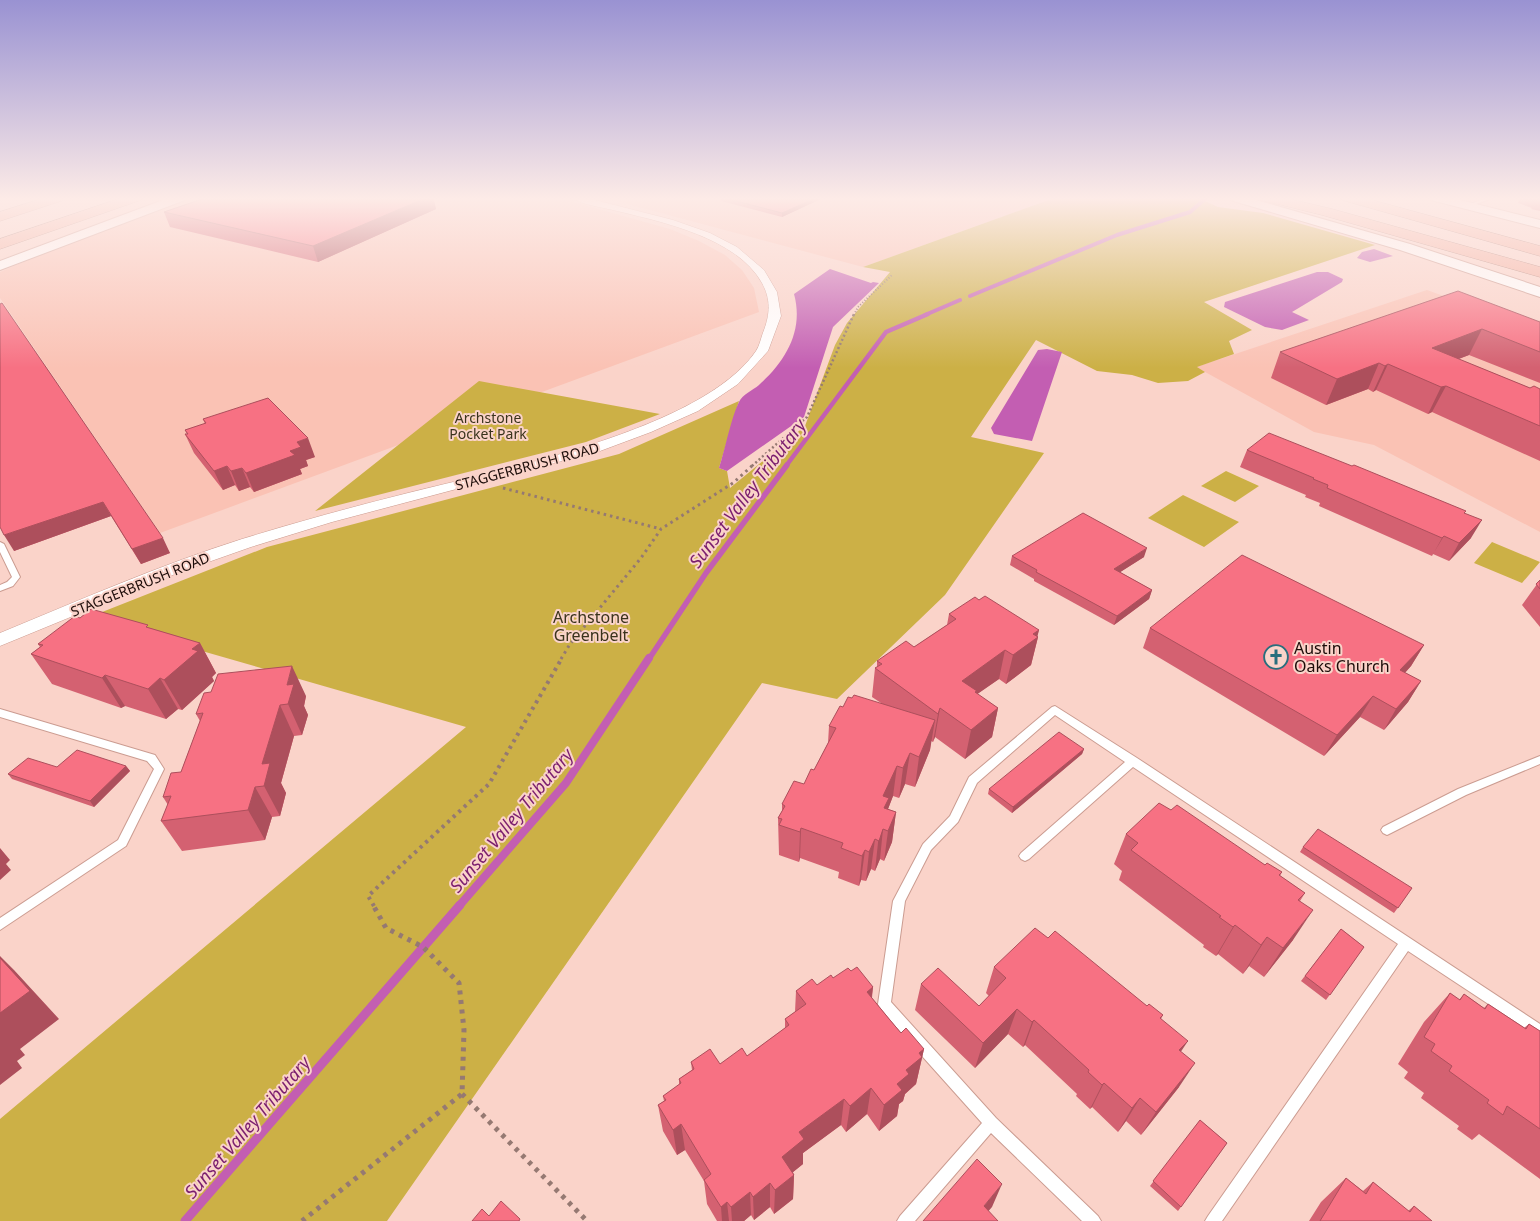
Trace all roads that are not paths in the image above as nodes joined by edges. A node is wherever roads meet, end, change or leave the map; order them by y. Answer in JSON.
{"nodes":[{"id":1,"x":32,"y":254,"type":"edge"},
{"id":2,"x":739,"y":254,"type":"edge"},
{"id":3,"x":1426,"y":254,"type":"edge"},
{"id":4,"x":1476,"y":254,"type":"edge"},
{"id":5,"x":1510,"y":254,"type":"edge"},
{"id":6,"x":1540,"y":263,"type":"edge"},
{"id":7,"x":0,"y":266,"type":"edge"},
{"id":8,"x":1540,"y":272,"type":"edge"},
{"id":9,"x":1540,"y":292,"type":"edge"},
{"id":10,"x":0,"y":544,"type":"edge"},
{"id":11,"x":0,"y":588,"type":"edge"},
{"id":12,"x":0,"y":640,"type":"edge"},
{"id":13,"x":0,"y":713,"type":"edge"},
{"id":14,"x":1540,"y":760,"type":"edge"},
{"id":15,"x":1133,"y":761,"type":"junction"},
{"id":16,"x":1387,"y":830,"type":"dead end"},
{"id":17,"x":1025,"y":856,"type":"dead end"},
{"id":18,"x":0,"y":925,"type":"edge"},
{"id":19,"x":1406,"y":943,"type":"junction"},
{"id":20,"x":1540,"y":1032,"type":"edge"},
{"id":21,"x":991,"y":1123,"type":"junction"},
{"id":22,"x":905,"y":1221,"type":"edge"},
{"id":23,"x":1093,"y":1221,"type":"edge"},
{"id":24,"x":1213,"y":1221,"type":"edge"}],
"edges":[{"from":1,"to":7,"type":"main road"},
{"from":2,"to":12,"type":"street","name":"STAGGERBRUSH ROAD"},
{"from":3,"to":9,"type":"main road"},
{"from":4,"to":8,"type":"highway"},
{"from":5,"to":6,"type":"highway"},
{"from":10,"to":11,"type":"lane"},
{"from":13,"to":18,"type":"lane"},
{"from":14,"to":16,"type":"lane"},
{"from":15,"to":17,"type":"lane"},
{"from":15,"to":19,"type":"lane"},
{"from":15,"to":21,"type":"lane"},
{"from":19,"to":20,"type":"lane"},
{"from":19,"to":24,"type":"lane"},
{"from":21,"to":22,"type":"lane"},
{"from":21,"to":23,"type":"lane"}]}
